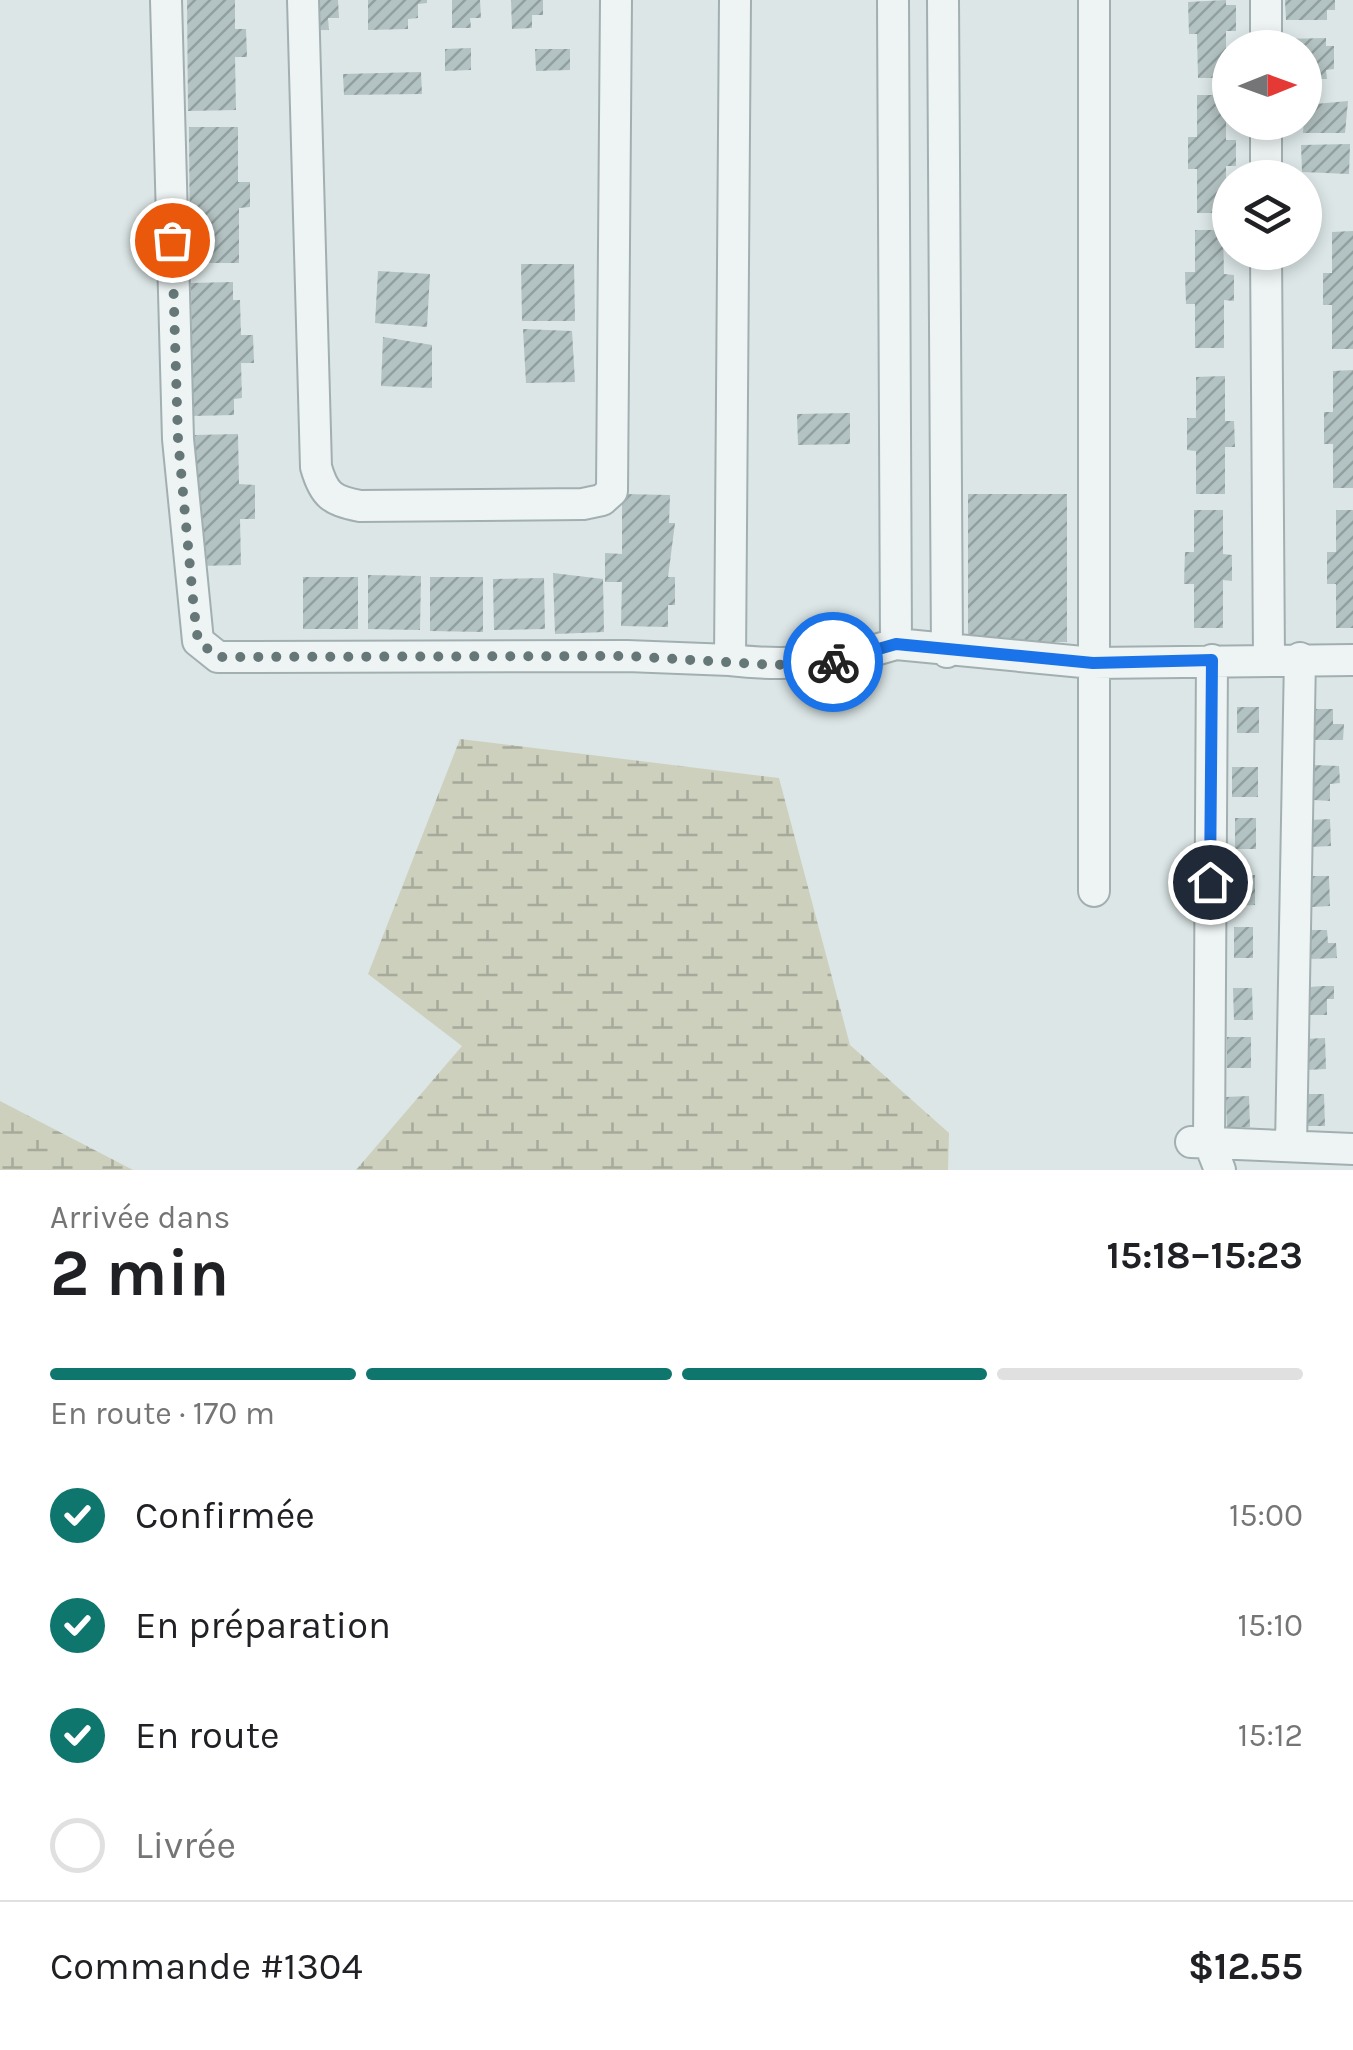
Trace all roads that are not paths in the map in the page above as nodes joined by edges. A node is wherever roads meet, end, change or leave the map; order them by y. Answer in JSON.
{"nodes":[{"id":1,"x":166,"y":0,"type":"edge"},
{"id":2,"x":303,"y":0,"type":"edge"},
{"id":3,"x":616,"y":0,"type":"edge"},
{"id":4,"x":735,"y":0,"type":"edge"},
{"id":5,"x":893,"y":0,"type":"edge"},
{"id":6,"x":942,"y":0,"type":"edge"},
{"id":7,"x":1094,"y":0,"type":"edge"},
{"id":8,"x":1266,"y":0,"type":"edge"},
{"id":9,"x":1266,"y":30,"type":"edge"},
{"id":10,"x":942,"y":212,"type":"junction"},
{"id":11,"x":893,"y":215,"type":"junction"},
{"id":12,"x":1267,"y":270,"type":"edge"},
{"id":13,"x":896,"y":644,"type":"junction"},
{"id":14,"x":947,"y":652,"type":"junction"},
{"id":15,"x":1284,"y":658,"type":"junction"},
{"id":16,"x":730,"y":660,"type":"junction"},
{"id":17,"x":1212,"y":660,"type":"junction"},
{"id":18,"x":1353,"y":660,"type":"edge"},
{"id":19,"x":1093,"y":663,"type":"junction"},
{"id":20,"x":1094,"y":891,"type":"dead end"},
{"id":21,"x":1291,"y":1146,"type":"junction"},
{"id":22,"x":1353,"y":1149,"type":"edge"},
{"id":23,"x":1206,"y":1151,"type":"edge"}],
"edges":[{"from":1,"to":16,"type":"street"},
{"from":2,"to":3,"type":"street"},
{"from":4,"to":16,"type":"street"},
{"from":5,"to":11,"type":"street"},
{"from":6,"to":10,"type":"street"},
{"from":7,"to":19,"type":"street"},
{"from":8,"to":9,"type":"street"},
{"from":10,"to":11,"type":"street"},
{"from":10,"to":14,"type":"street"},
{"from":11,"to":13,"type":"street"},
{"from":12,"to":15,"type":"street"},
{"from":13,"to":14,"type":"street"},
{"from":13,"to":16,"type":"street"},
{"from":14,"to":19,"type":"street"},
{"from":15,"to":17,"type":"street"},
{"from":15,"to":18,"type":"street"},
{"from":15,"to":21,"type":"street"},
{"from":17,"to":19,"type":"street"},
{"from":17,"to":23,"type":"street"},
{"from":19,"to":20,"type":"street"},
{"from":21,"to":22,"type":"street"},
{"from":21,"to":23,"type":"street"}]}
